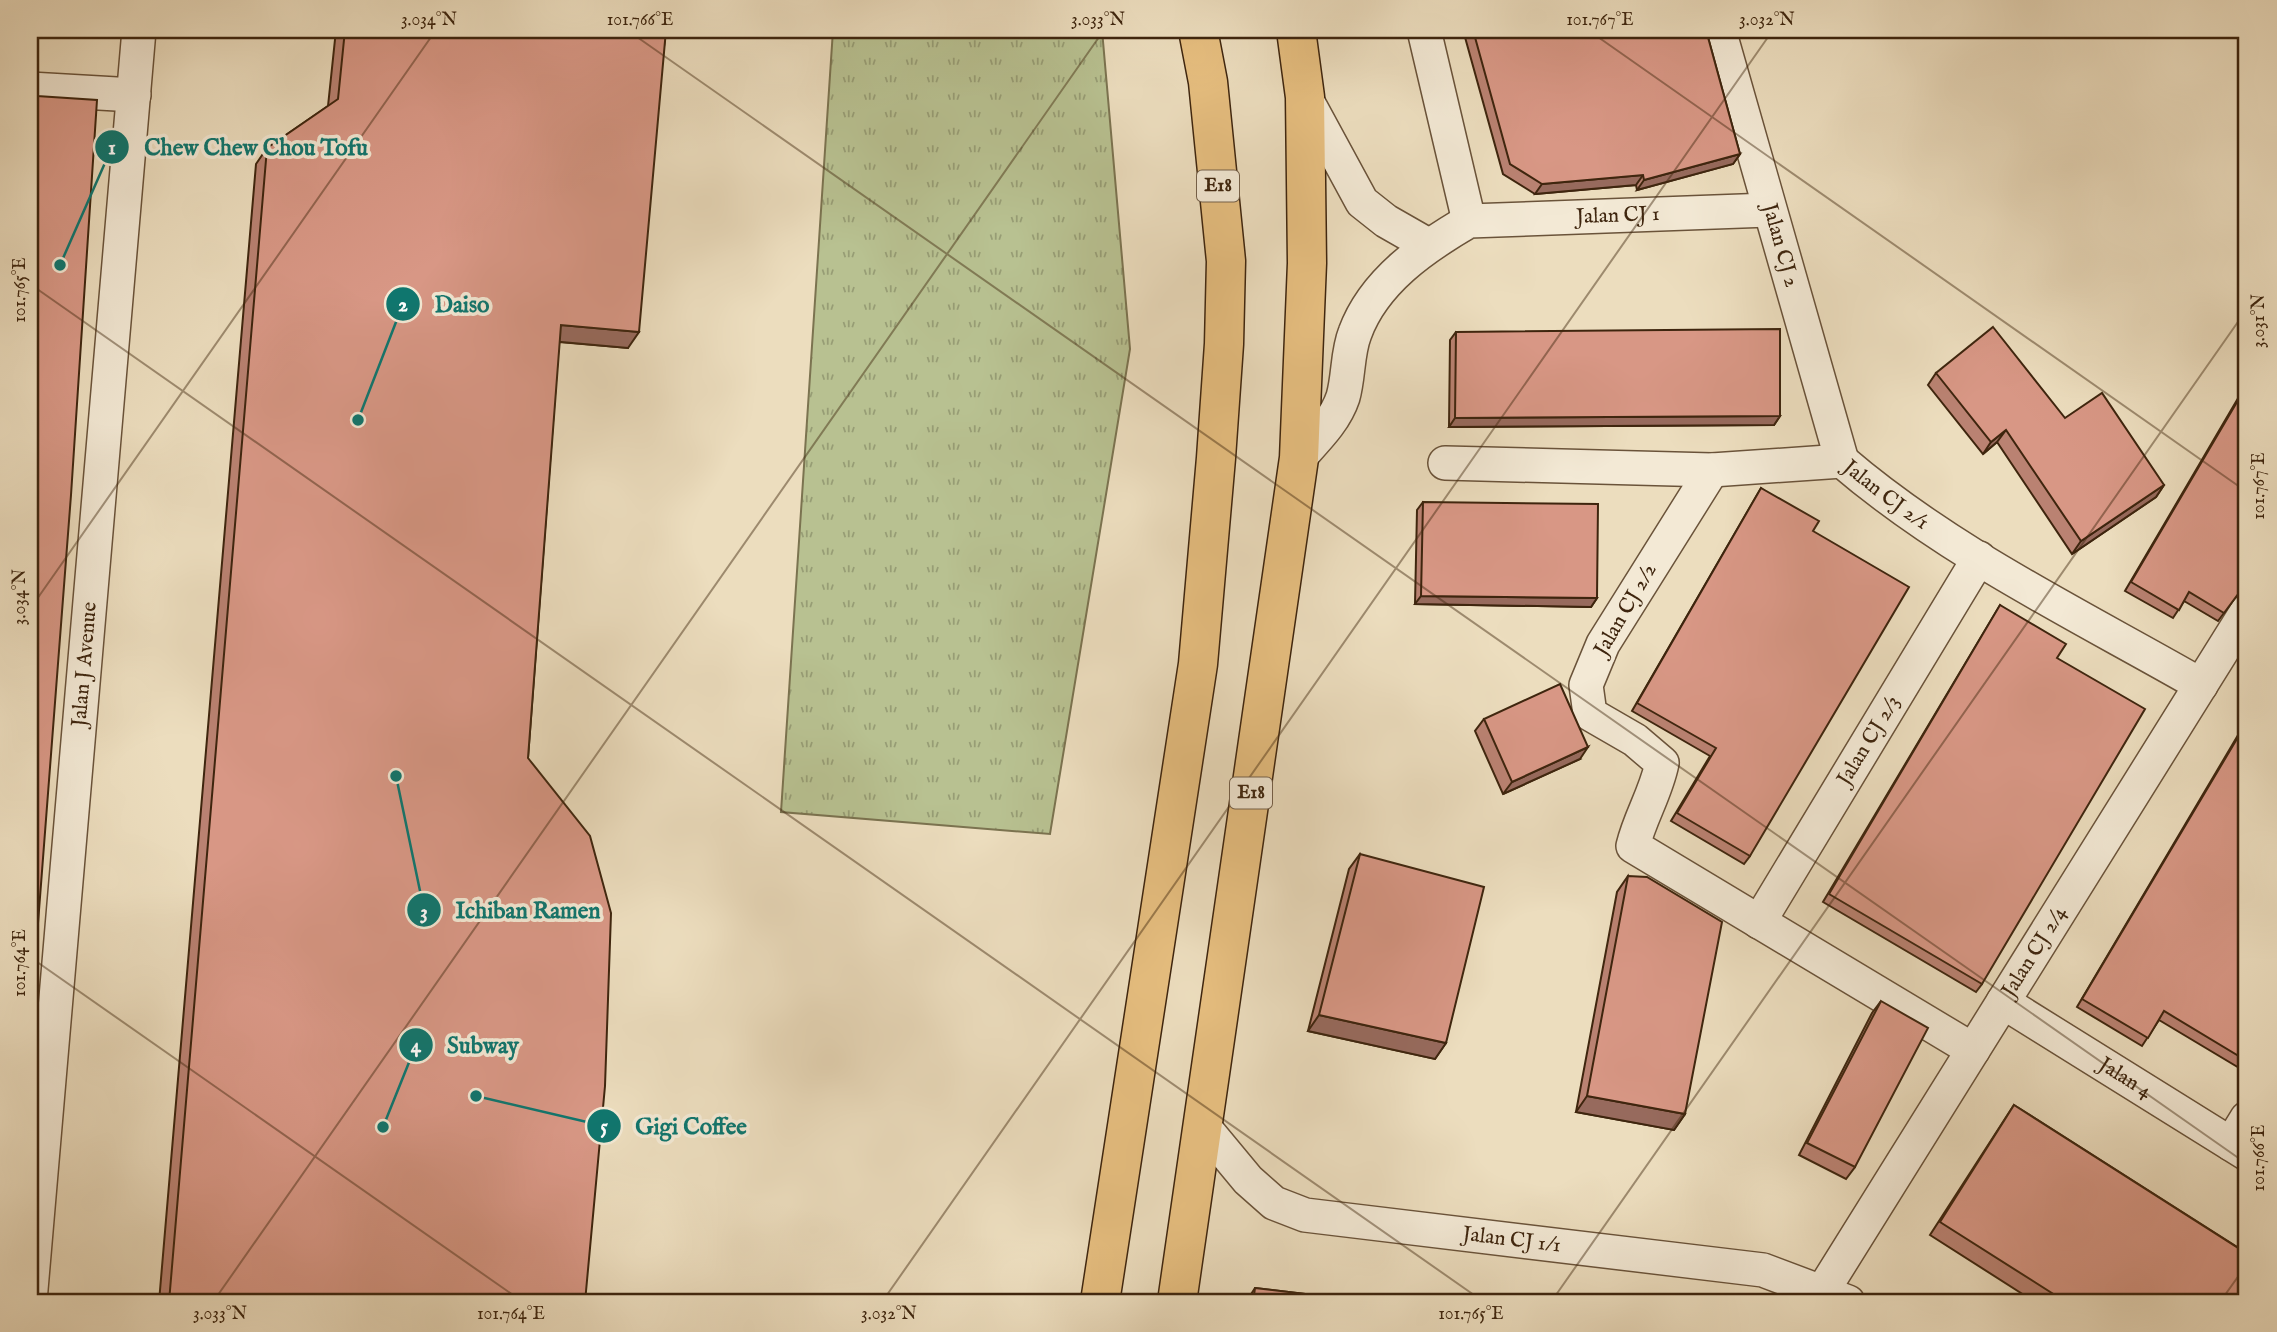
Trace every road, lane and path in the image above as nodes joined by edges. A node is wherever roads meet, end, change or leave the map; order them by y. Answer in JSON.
{"nodes":[{"id":1,"x":139,"y":30,"type":"edge"},
{"id":2,"x":1198,"y":30,"type":"edge"},
{"id":3,"x":1296,"y":30,"type":"edge"},
{"id":4,"x":1424,"y":30,"type":"edge"},
{"id":5,"x":1719,"y":30,"type":"edge"},
{"id":6,"x":30,"y":89,"type":"edge"},
{"id":7,"x":134,"y":95,"type":"junction"},
{"id":8,"x":1305,"y":97,"type":"junction"},
{"id":9,"x":1769,"y":210,"type":"junction"},
{"id":10,"x":1469,"y":221,"type":"junction"},
{"id":11,"x":1428,"y":245,"type":"junction"},
{"id":12,"x":1299,"y":458,"type":"junction"},
{"id":13,"x":1842,"y":461,"type":"junction"},
{"id":14,"x":1445,"y":463,"type":"dead end"},
{"id":15,"x":1712,"y":470,"type":"junction"},
{"id":16,"x":1979,"y":558,"type":"junction"},
{"id":17,"x":2247,"y":611,"type":"edge"},
{"id":18,"x":2201,"y":685,"type":"junction"},
{"id":19,"x":1759,"y":922,"type":"junction"},
{"id":20,"x":2003,"y":1002,"type":"junction"},
{"id":21,"x":1973,"y":1050,"type":"junction"},
{"id":22,"x":1203,"y":1128,"type":"junction"},
{"id":23,"x":2242,"y":1139,"type":"edge"},
{"id":24,"x":1835,"y":1297,"type":"edge"},
{"id":25,"x":30,"y":1301,"type":"edge"},
{"id":26,"x":1100,"y":1302,"type":"edge"},
{"id":27,"x":1177,"y":1302,"type":"edge"}],
"edges":[{"from":1,"to":7,"type":"street","name":"Jalan J Avenue"},
{"from":2,"to":26,"type":"highway","number":"E18"},
{"from":3,"to":8,"type":"highway","number":"E18"},
{"from":4,"to":10,"type":"street"},
{"from":5,"to":9,"type":"street","name":"Jalan CJ 2"},
{"from":6,"to":7,"type":"street"},
{"from":7,"to":25,"type":"street","name":"Jalan J Avenue"},
{"from":8,"to":11,"type":"street"},
{"from":8,"to":12,"type":"highway","number":"E18"},
{"from":9,"to":10,"type":"street","name":"Jalan CJ 1"},
{"from":9,"to":13,"type":"street","name":"Jalan CJ 2"},
{"from":10,"to":11,"type":"street","name":"Jalan CJ 1"},
{"from":11,"to":12,"type":"street","name":"Jalan CJ 1"},
{"from":12,"to":22,"type":"highway","number":"E18"},
{"from":13,"to":15,"type":"street","name":"Jalan CJ 2/1"},
{"from":13,"to":16,"type":"street","name":"Jalan CJ 2/1"},
{"from":14,"to":15,"type":"street","name":"Jalan CJ 2/1"},
{"from":15,"to":19,"type":"street","name":"Jalan CJ 2/2"},
{"from":16,"to":18,"type":"street","name":"Jalan CJ 2/1"},
{"from":16,"to":19,"type":"street","name":"Jalan CJ 2/3"},
{"from":17,"to":18,"type":"street","name":"Jalan CJ 2/4"},
{"from":18,"to":20,"type":"street","name":"Jalan CJ 2/4"},
{"from":19,"to":21,"type":"street"},
{"from":20,"to":21,"type":"street","name":"Jalan CJ 2/4"},
{"from":20,"to":23,"type":"street","name":"Jalan 4"},
{"from":21,"to":24,"type":"street","name":"Jalan CJ 2/4"},
{"from":22,"to":24,"type":"street","name":"Jalan CJ 1/1"},
{"from":22,"to":27,"type":"highway","number":"E18"}]}
